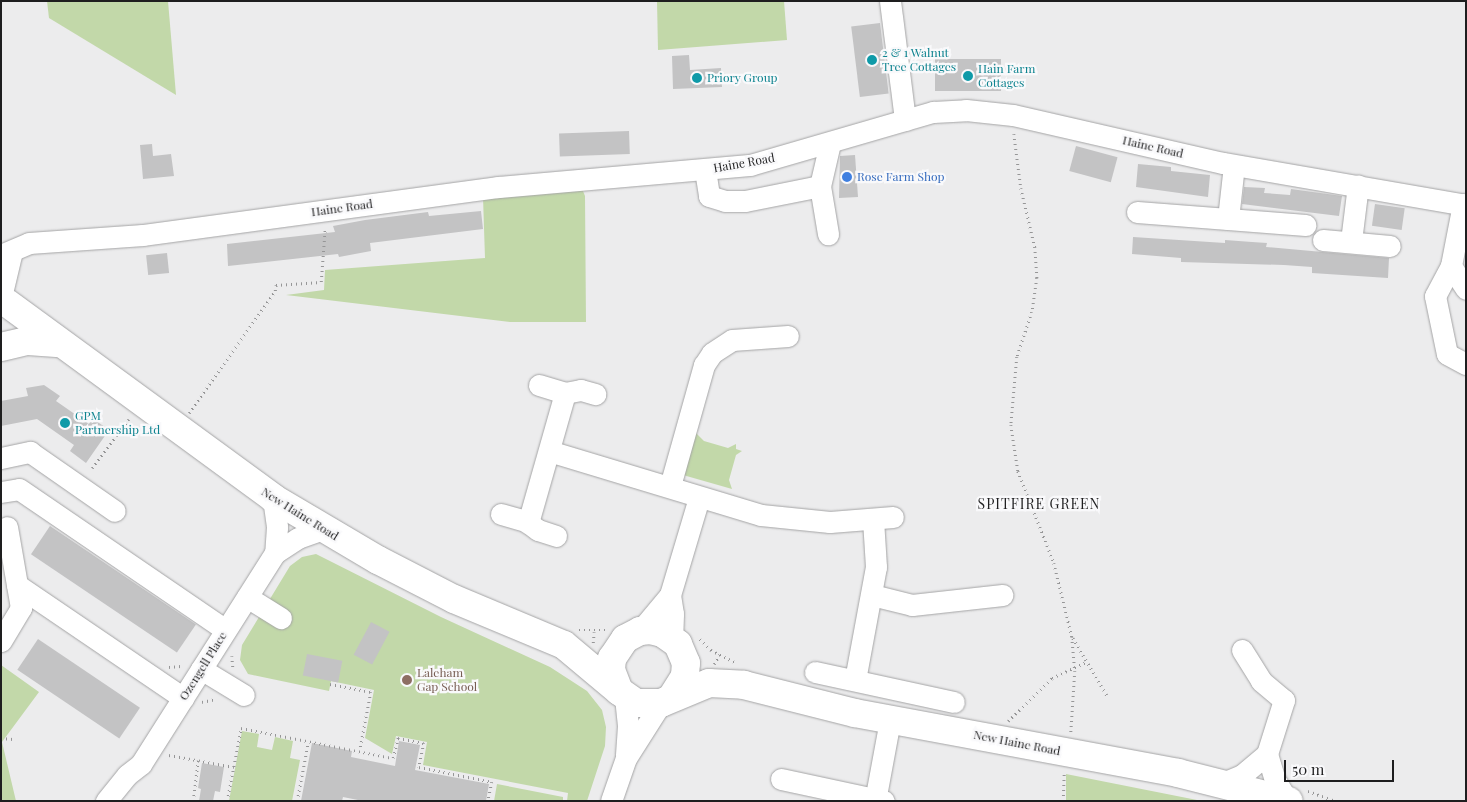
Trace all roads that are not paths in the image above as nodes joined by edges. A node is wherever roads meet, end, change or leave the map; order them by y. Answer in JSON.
{"nodes":[{"id":1,"x":890,"y":1,"type":"edge"},
{"id":2,"x":905,"y":120,"type":"junction"},
{"id":3,"x":830,"y":143,"type":"junction"},
{"id":4,"x":1234,"y":165,"type":"junction"},
{"id":5,"x":705,"y":170,"type":"junction"},
{"id":6,"x":820,"y":186,"type":"junction"},
{"id":7,"x":1358,"y":186,"type":"junction"},
{"id":8,"x":1464,"y":204,"type":"edge"},
{"id":9,"x":1137,"y":212,"type":"dead end"},
{"id":10,"x":1228,"y":219,"type":"junction"},
{"id":11,"x":1304,"y":225,"type":"dead end"},
{"id":12,"x":828,"y":234,"type":"dead end"},
{"id":13,"x":1323,"y":240,"type":"dead end"},
{"id":14,"x":1350,"y":241,"type":"junction"},
{"id":15,"x":1390,"y":246,"type":"dead end"},
{"id":16,"x":7,"y":253,"type":"edge"},
{"id":17,"x":1452,"y":266,"type":"junction"},
{"id":18,"x":1466,"y":289,"type":"edge"},
{"id":19,"x":3,"y":297,"type":"edge"},
{"id":20,"x":788,"y":336,"type":"dead end"},
{"id":21,"x":1,"y":341,"type":"edge"},
{"id":22,"x":60,"y":343,"type":"junction"},
{"id":23,"x":1,"y":347,"type":"edge"},
{"id":24,"x":1466,"y":364,"type":"edge"},
{"id":25,"x":539,"y":385,"type":"dead end"},
{"id":26,"x":565,"y":393,"type":"junction"},
{"id":27,"x":595,"y":394,"type":"dead end"},
{"id":28,"x":549,"y":451,"type":"junction"},
{"id":29,"x":1,"y":458,"type":"edge"},
{"id":30,"x":670,"y":486,"type":"junction"},
{"id":31,"x":1,"y":492,"type":"edge"},
{"id":32,"x":273,"y":498,"type":"junction"},
{"id":33,"x":699,"y":498,"type":"junction"},
{"id":34,"x":115,"y":511,"type":"dead end"},
{"id":35,"x":501,"y":514,"type":"dead end"},
{"id":36,"x":528,"y":523,"type":"junction"},
{"id":37,"x":6,"y":527,"type":"dead end"},
{"id":38,"x":323,"y":529,"type":"junction"},
{"id":39,"x":556,"y":536,"type":"dead end"},
{"id":40,"x":275,"y":553,"type":"junction"},
{"id":41,"x":17,"y":585,"type":"junction"},
{"id":42,"x":670,"y":595,"type":"junction"},
{"id":43,"x":872,"y":595,"type":"junction"},
{"id":44,"x":1002,"y":596,"type":"dead end"},
{"id":45,"x":247,"y":597,"type":"junction"},
{"id":46,"x":281,"y":618,"type":"dead end"},
{"id":47,"x":226,"y":630,"type":"junction"},
{"id":48,"x":625,"y":633,"type":"junction"},
{"id":49,"x":569,"y":637,"type":"junction"},
{"id":50,"x":1,"y":641,"type":"edge"},
{"id":51,"x":677,"y":644,"type":"junction"},
{"id":52,"x":1242,"y":650,"type":"dead end"},
{"id":53,"x":193,"y":667,"type":"junction"},
{"id":54,"x":815,"y":672,"type":"dead end"},
{"id":55,"x":855,"y":680,"type":"junction"},
{"id":56,"x":744,"y":685,"type":"junction"},
{"id":57,"x":239,"y":686,"type":"road end"},
{"id":58,"x":622,"y":694,"type":"junction"},
{"id":59,"x":183,"y":698,"type":"junction"},
{"id":60,"x":667,"y":700,"type":"junction"},
{"id":61,"x":954,"y":702,"type":"dead end"},
{"id":62,"x":890,"y":720,"type":"junction"},
{"id":63,"x":1267,"y":754,"type":"junction"},
{"id":64,"x":626,"y":758,"type":"junction"},
{"id":65,"x":781,"y":779,"type":"dead end"},
{"id":66,"x":1224,"y":782,"type":"junction"},
{"id":67,"x":1293,"y":797,"type":"edge"},
{"id":68,"x":878,"y":800,"type":"edge"},
{"id":69,"x":106,"y":801,"type":"edge"},
{"id":70,"x":611,"y":801,"type":"edge"}],
"edges":[{"from":1,"to":2,"type":"street"},
{"from":2,"to":3,"type":"street","name":"Haine Road"},
{"from":2,"to":4,"type":"street","name":"Haine Road"},
{"from":3,"to":5,"type":"street","name":"Haine Road"},
{"from":3,"to":6,"type":"street"},
{"from":4,"to":7,"type":"street","name":"Haine Road"},
{"from":4,"to":10,"type":"street"},
{"from":5,"to":6,"type":"street"},
{"from":5,"to":16,"type":"street","name":"Haine Road"},
{"from":6,"to":12,"type":"street"},
{"from":7,"to":8,"type":"street","name":"Haine Road"},
{"from":7,"to":14,"type":"street"},
{"from":8,"to":17,"type":"street"},
{"from":9,"to":10,"type":"street"},
{"from":10,"to":11,"type":"street"},
{"from":13,"to":14,"type":"street"},
{"from":14,"to":15,"type":"street"},
{"from":16,"to":19,"type":"street","name":"Haine Road"},
{"from":17,"to":18,"type":"street"},
{"from":17,"to":24,"type":"street"},
{"from":19,"to":21,"type":"main road"},
{"from":19,"to":22,"type":"main road","name":"New Haine Road"},
{"from":20,"to":30,"type":"street"},
{"from":22,"to":23,"type":"main road"},
{"from":22,"to":32,"type":"main road","name":"New Haine Road"},
{"from":25,"to":26,"type":"street"},
{"from":26,"to":27,"type":"street"},
{"from":26,"to":28,"type":"street"},
{"from":28,"to":30,"type":"street"},
{"from":28,"to":36,"type":"street"},
{"from":29,"to":34,"type":"street"},
{"from":30,"to":33,"type":"street"},
{"from":31,"to":47,"type":"street"},
{"from":32,"to":38,"type":"main road","name":"New Haine Road"},
{"from":32,"to":40,"type":"street","name":"Ozengell Place"},
{"from":33,"to":42,"type":"street"},
{"from":33,"to":43,"type":"street"},
{"from":35,"to":36,"type":"street"},
{"from":36,"to":39,"type":"street"},
{"from":37,"to":41,"type":"street"},
{"from":38,"to":40,"type":"street","name":"Ozengell Place"},
{"from":38,"to":49,"type":"main road","name":"New Haine Road"},
{"from":40,"to":45,"type":"street","name":"Ozengell Place"},
{"from":41,"to":50,"type":"street"},
{"from":41,"to":59,"type":"street"},
{"from":42,"to":48,"type":"street"},
{"from":42,"to":51,"type":"street"},
{"from":43,"to":44,"type":"street"},
{"from":43,"to":55,"type":"street"},
{"from":45,"to":46,"type":"street"},
{"from":45,"to":47,"type":"street","name":"Ozengell Place"},
{"from":47,"to":53,"type":"street","name":"Ozengell Place"},
{"from":48,"to":49,"type":"main road","name":"New Haine Road"},
{"from":48,"to":51,"type":"main road","name":"New Haine Road"},
{"from":48,"to":58,"type":"main road"},
{"from":49,"to":58,"type":"main road","name":"New Haine Road"},
{"from":51,"to":56,"type":"main road","name":"New Haine Road"},
{"from":51,"to":60,"type":"main road"},
{"from":52,"to":63,"type":"street"},
{"from":53,"to":57,"type":"street"},
{"from":53,"to":59,"type":"street","name":"Ozengell Place"},
{"from":54,"to":55,"type":"street"},
{"from":55,"to":61,"type":"street"},
{"from":56,"to":60,"type":"main road","name":"New Haine Road"},
{"from":56,"to":62,"type":"main road","name":"New Haine Road"},
{"from":58,"to":60,"type":"main road","name":"New Haine Road"},
{"from":58,"to":64,"type":"street"},
{"from":59,"to":69,"type":"street","name":"Ozengell Place"},
{"from":60,"to":64,"type":"street"},
{"from":62,"to":66,"type":"main road","name":"New Haine Road"},
{"from":62,"to":68,"type":"street"},
{"from":63,"to":66,"type":"street"},
{"from":63,"to":67,"type":"street"},
{"from":64,"to":70,"type":"street"},
{"from":65,"to":68,"type":"street"},
{"from":66,"to":67,"type":"main road","name":"New Haine Road"}]}
